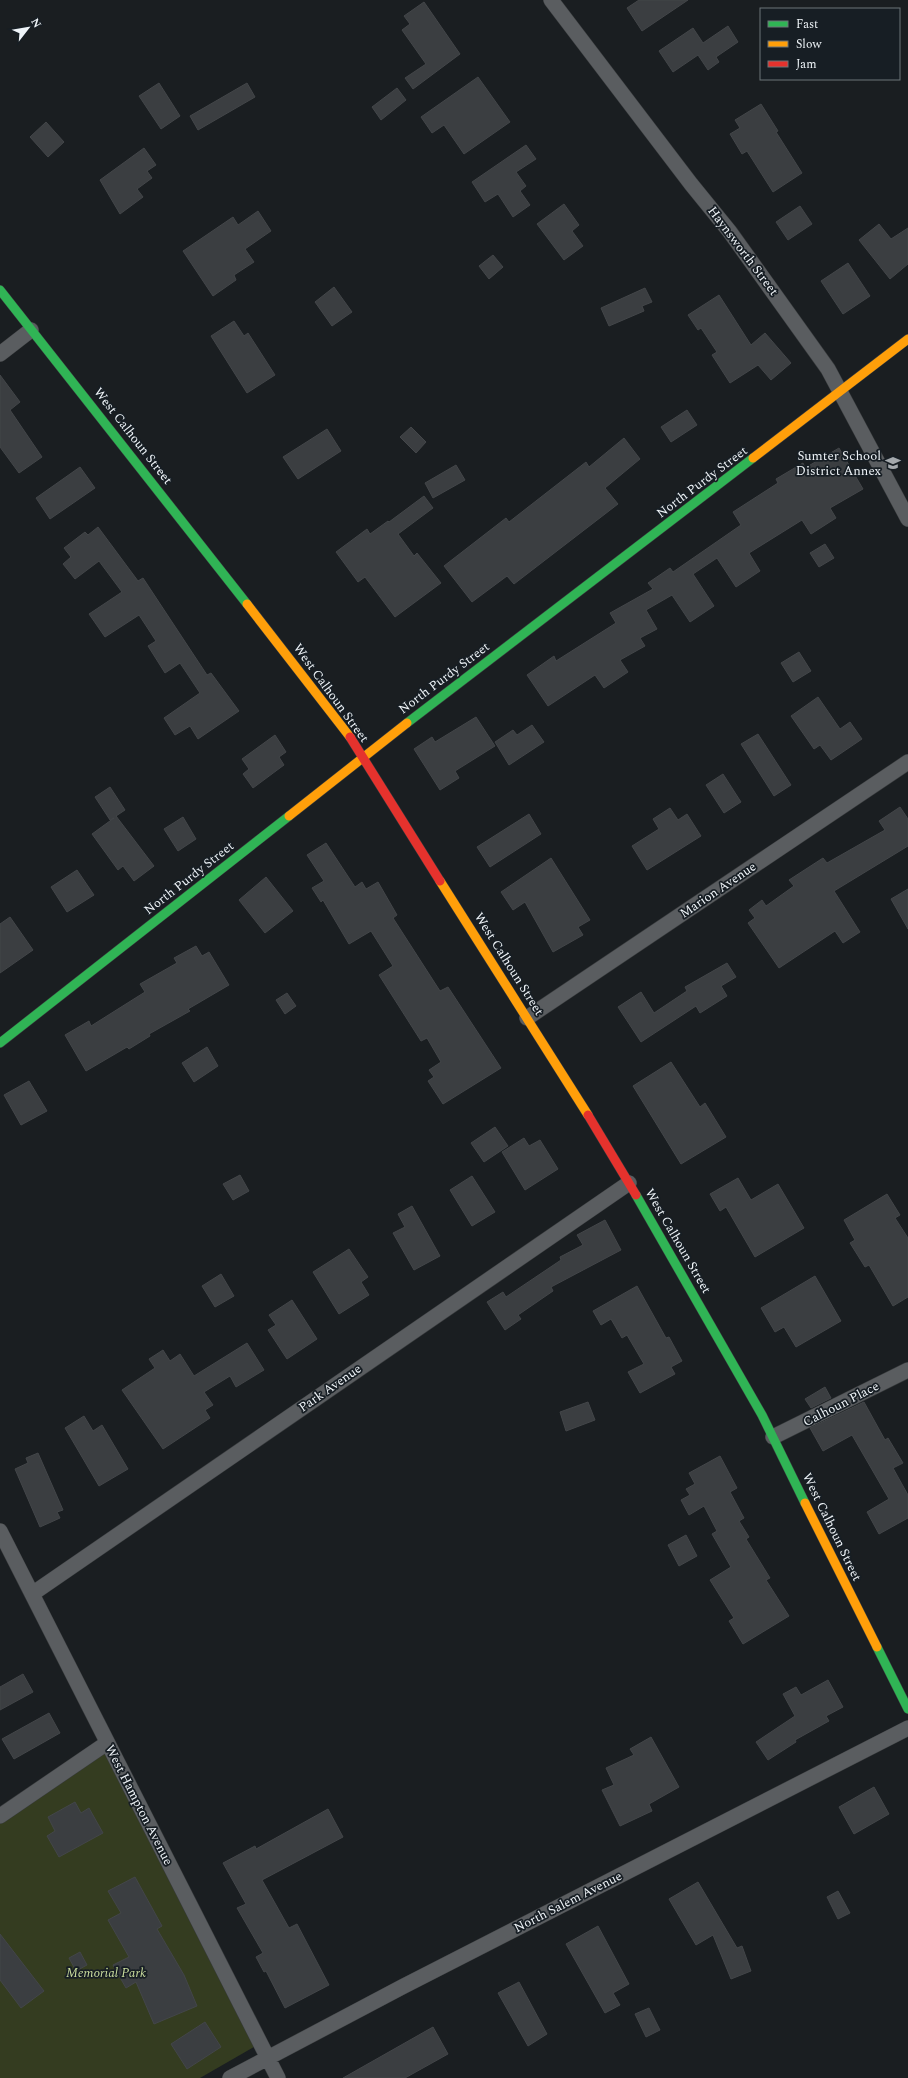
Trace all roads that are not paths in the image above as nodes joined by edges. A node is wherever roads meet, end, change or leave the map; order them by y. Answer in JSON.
{"nodes":[{"id":1,"x":552,"y":0,"type":"edge"},
{"id":2,"x":0,"y":290,"type":"edge"},
{"id":3,"x":31,"y":330,"type":"junction"},
{"id":4,"x":908,"y":339,"type":"edge"},
{"id":5,"x":0,"y":354,"type":"edge"},
{"id":6,"x":840,"y":392,"type":"junction"},
{"id":7,"x":908,"y":519,"type":"edge"},
{"id":8,"x":362,"y":758,"type":"junction"},
{"id":9,"x":908,"y":762,"type":"edge"},
{"id":10,"x":527,"y":1018,"type":"junction"},
{"id":11,"x":0,"y":1043,"type":"edge"},
{"id":12,"x":629,"y":1183,"type":"junction"},
{"id":13,"x":908,"y":1370,"type":"edge"},
{"id":14,"x":773,"y":1438,"type":"junction"},
{"id":15,"x":0,"y":1531,"type":"edge"},
{"id":16,"x":32,"y":1594,"type":"junction"},
{"id":17,"x":908,"y":1709,"type":"edge"},
{"id":18,"x":908,"y":1728,"type":"edge"},
{"id":19,"x":108,"y":1743,"type":"junction"},
{"id":20,"x":0,"y":1816,"type":"edge"},
{"id":21,"x":268,"y":2058,"type":"junction"},
{"id":22,"x":230,"y":2078,"type":"edge"},
{"id":23,"x":278,"y":2078,"type":"edge"}],
"edges":[{"from":1,"to":6,"type":"street","name":"Haynsworth Street"},
{"from":2,"to":3,"type":"street","name":"West Calhoun Street"},
{"from":3,"to":5,"type":"street"},
{"from":3,"to":8,"type":"street","name":"West Calhoun Street"},
{"from":4,"to":6,"type":"street","name":"North Purdy Street"},
{"from":6,"to":7,"type":"street","name":"Haynsworth Street"},
{"from":6,"to":8,"type":"street","name":"North Purdy Street"},
{"from":8,"to":10,"type":"street","name":"West Calhoun Street"},
{"from":8,"to":11,"type":"street","name":"North Purdy Street"},
{"from":9,"to":10,"type":"street","name":"Marion Avenue"},
{"from":10,"to":12,"type":"street","name":"West Calhoun Street"},
{"from":12,"to":14,"type":"street","name":"West Calhoun Street"},
{"from":12,"to":16,"type":"street","name":"Park Avenue"},
{"from":13,"to":14,"type":"street","name":"Calhoun Place"},
{"from":14,"to":17,"type":"street","name":"West Calhoun Street"},
{"from":15,"to":16,"type":"street","name":"West Hampton Avenue"},
{"from":16,"to":19,"type":"street","name":"West Hampton Avenue"},
{"from":18,"to":21,"type":"street","name":"North Salem Avenue"},
{"from":19,"to":20,"type":"street"},
{"from":19,"to":21,"type":"street","name":"West Hampton Avenue"},
{"from":21,"to":22,"type":"street","name":"North Salem Avenue"},
{"from":21,"to":23,"type":"street","name":"West Hampton Avenue"}]}
